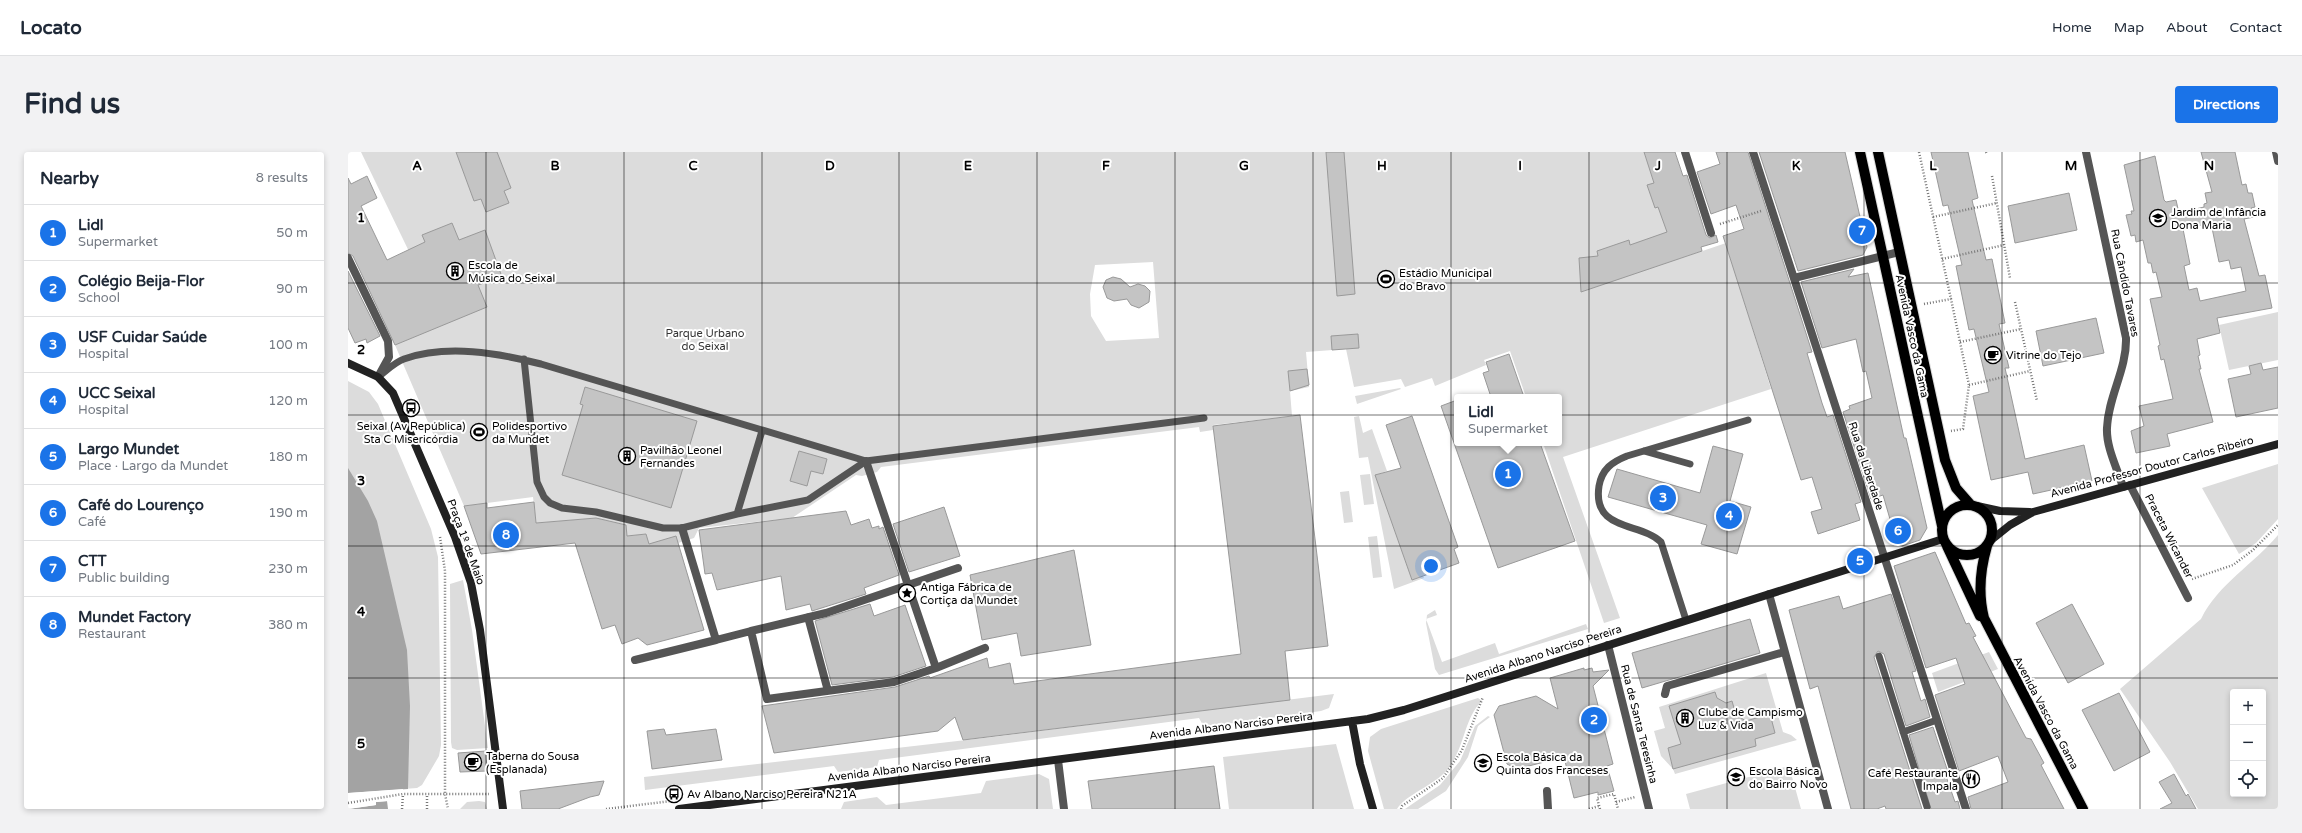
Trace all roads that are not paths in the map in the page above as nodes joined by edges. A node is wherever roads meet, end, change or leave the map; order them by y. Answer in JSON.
{"nodes":[{"id":1,"x":1685,"y":152,"type":"edge"},
{"id":2,"x":1752,"y":152,"type":"edge"},
{"id":3,"x":1860,"y":152,"type":"edge"},
{"id":4,"x":1878,"y":152,"type":"edge"},
{"id":5,"x":2086,"y":152,"type":"edge"},
{"id":6,"x":2276,"y":152,"type":"edge"},
{"id":7,"x":2278,"y":161,"type":"edge"},
{"id":8,"x":1711,"y":230,"type":"road end"},
{"id":9,"x":1899,"y":252,"type":"junction"},
{"id":10,"x":1883,"y":256,"type":"junction"},
{"id":11,"x":348,"y":258,"type":"edge"},
{"id":12,"x":1794,"y":278,"type":"junction"},
{"id":13,"x":524,"y":359,"type":"junction"},
{"id":14,"x":348,"y":363,"type":"edge"},
{"id":15,"x":378,"y":377,"type":"junction"},
{"id":16,"x":1204,"y":418,"type":"dead end"},
{"id":17,"x":1748,"y":420,"type":"dead end"},
{"id":18,"x":762,"y":431,"type":"junction"},
{"id":19,"x":2278,"y":444,"type":"edge"},
{"id":20,"x":1643,"y":451,"type":"junction"},
{"id":21,"x":866,"y":461,"type":"junction"},
{"id":22,"x":1690,"y":464,"type":"dead end"},
{"id":23,"x":2127,"y":486,"type":"junction"},
{"id":24,"x":1974,"y":505,"type":"junction"},
{"id":25,"x":2033,"y":512,"type":"junction"},
{"id":26,"x":737,"y":514,"type":"junction"},
{"id":27,"x":1942,"y":526,"type":"junction"},
{"id":28,"x":682,"y":528,"type":"junction"},
{"id":29,"x":1944,"y":541,"type":"junction"},
{"id":30,"x":1988,"y":544,"type":"junction"},
{"id":31,"x":1884,"y":557,"type":"junction"},
{"id":32,"x":958,"y":568,"type":"dead end"},
{"id":33,"x":908,"y":586,"type":"junction"},
{"id":34,"x":1769,"y":594,"type":"junction"},
{"id":35,"x":2188,"y":598,"type":"dead end"},
{"id":36,"x":808,"y":617,"type":"junction"},
{"id":37,"x":1686,"y":620,"type":"junction"},
{"id":38,"x":1988,"y":628,"type":"junction"},
{"id":39,"x":751,"y":631,"type":"junction"},
{"id":40,"x":716,"y":640,"type":"junction"},
{"id":41,"x":1608,"y":645,"type":"junction"},
{"id":42,"x":985,"y":648,"type":"dead end"},
{"id":43,"x":1784,"y":652,"type":"junction"},
{"id":44,"x":1879,"y":656,"type":"dead end"},
{"id":45,"x":635,"y":660,"type":"dead end"},
{"id":46,"x":936,"y":668,"type":"junction"},
{"id":47,"x":828,"y":691,"type":"junction"},
{"id":48,"x":1665,"y":694,"type":"dead end"},
{"id":49,"x":1937,"y":720,"type":"junction"},
{"id":50,"x":1352,"y":721,"type":"junction"},
{"id":51,"x":1903,"y":732,"type":"junction"},
{"id":52,"x":1058,"y":760,"type":"junction"},
{"id":53,"x":1547,"y":791,"type":"dead end"},
{"id":54,"x":1927,"y":807,"type":"dead end"},
{"id":55,"x":503,"y":809,"type":"edge"},
{"id":56,"x":679,"y":809,"type":"edge"},
{"id":57,"x":1064,"y":809,"type":"edge"},
{"id":58,"x":1373,"y":809,"type":"edge"},
{"id":59,"x":1548,"y":809,"type":"edge"},
{"id":60,"x":1649,"y":809,"type":"edge"},
{"id":61,"x":1828,"y":809,"type":"edge"},
{"id":62,"x":1966,"y":809,"type":"edge"},
{"id":63,"x":2083,"y":809,"type":"edge"}],
"edges":[{"from":1,"to":8,"type":"street"},
{"from":2,"to":12,"type":"street","name":"Rua da Liberdade"},
{"from":3,"to":10,"type":"main road","name":"Avenida Vasco da Gama"},
{"from":4,"to":9,"type":"main road","name":"Avenida Vasco da Gama"},
{"from":5,"to":23,"type":"street","name":"Rua Cândido Tavares"},
{"from":6,"to":7,"type":"street"},
{"from":9,"to":10,"type":"street"},
{"from":9,"to":24,"type":"main road","name":"Avenida Vasco da Gama"},
{"from":10,"to":12,"type":"street"},
{"from":10,"to":27,"type":"main road","name":"Avenida Vasco da Gama"},
{"from":11,"to":15,"type":"street"},
{"from":12,"to":31,"type":"street","name":"Rua da Liberdade"},
{"from":13,"to":15,"type":"lane"},
{"from":13,"to":18,"type":"lane"},
{"from":13,"to":28,"type":"lane"},
{"from":14,"to":15,"type":"street","name":"Praça 1º de Maio"},
{"from":15,"to":55,"type":"street","name":"Praça 1º de Maio"},
{"from":16,"to":21,"type":"lane"},
{"from":17,"to":20,"type":"lane"},
{"from":18,"to":21,"type":"lane"},
{"from":18,"to":26,"type":"lane"},
{"from":19,"to":23,"type":"street","name":"Avenida Professor Doutor Carlos Ribeiro"},
{"from":20,"to":22,"type":"lane"},
{"from":20,"to":37,"type":"lane"},
{"from":21,"to":26,"type":"lane"},
{"from":21,"to":33,"type":"street"},
{"from":23,"to":25,"type":"street","name":"Avenida Professor Doutor Carlos Ribeiro"},
{"from":23,"to":35,"type":"street","name":"Praceta Wicander"},
{"from":24,"to":25,"type":"street"},
{"from":24,"to":27,"type":"main road"},
{"from":24,"to":30,"type":"main road"},
{"from":25,"to":30,"type":"street"},
{"from":26,"to":28,"type":"lane"},
{"from":27,"to":29,"type":"main road"},
{"from":28,"to":40,"type":"street"},
{"from":29,"to":30,"type":"main road"},
{"from":29,"to":31,"type":"street","name":"Avenida Albano Narciso Pereira"},
{"from":29,"to":38,"type":"main road","name":"Avenida Vasco da Gama"},
{"from":30,"to":38,"type":"main road","name":"Avenida Vasco da Gama"},
{"from":31,"to":34,"type":"street","name":"Avenida Albano Narciso Pereira"},
{"from":31,"to":49,"type":"street","name":"Rua da Liberdade"},
{"from":32,"to":33,"type":"street"},
{"from":33,"to":36,"type":"street"},
{"from":33,"to":46,"type":"street"},
{"from":34,"to":37,"type":"street","name":"Avenida Albano Narciso Pereira"},
{"from":34,"to":43,"type":"street"},
{"from":36,"to":39,"type":"street"},
{"from":36,"to":47,"type":"street"},
{"from":37,"to":41,"type":"street","name":"Avenida Albano Narciso Pereira"},
{"from":38,"to":63,"type":"main road","name":"Avenida Vasco da Gama"},
{"from":39,"to":40,"type":"street"},
{"from":39,"to":47,"type":"street"},
{"from":40,"to":45,"type":"street"},
{"from":41,"to":50,"type":"street","name":"Avenida Albano Narciso Pereira"},
{"from":41,"to":60,"type":"street","name":"Rua de Santa Teresinha"},
{"from":42,"to":46,"type":"street"},
{"from":43,"to":48,"type":"street"},
{"from":43,"to":61,"type":"street"},
{"from":44,"to":51,"type":"lane"},
{"from":46,"to":47,"type":"street"},
{"from":49,"to":51,"type":"lane"},
{"from":49,"to":62,"type":"street","name":"Rua da Liberdade"},
{"from":50,"to":52,"type":"street","name":"Avenida Albano Narciso Pereira"},
{"from":50,"to":58,"type":"street"},
{"from":51,"to":54,"type":"lane"},
{"from":52,"to":56,"type":"street","name":"Avenida Albano Narciso Pereira"},
{"from":52,"to":57,"type":"street"},
{"from":53,"to":59,"type":"street"}]}
